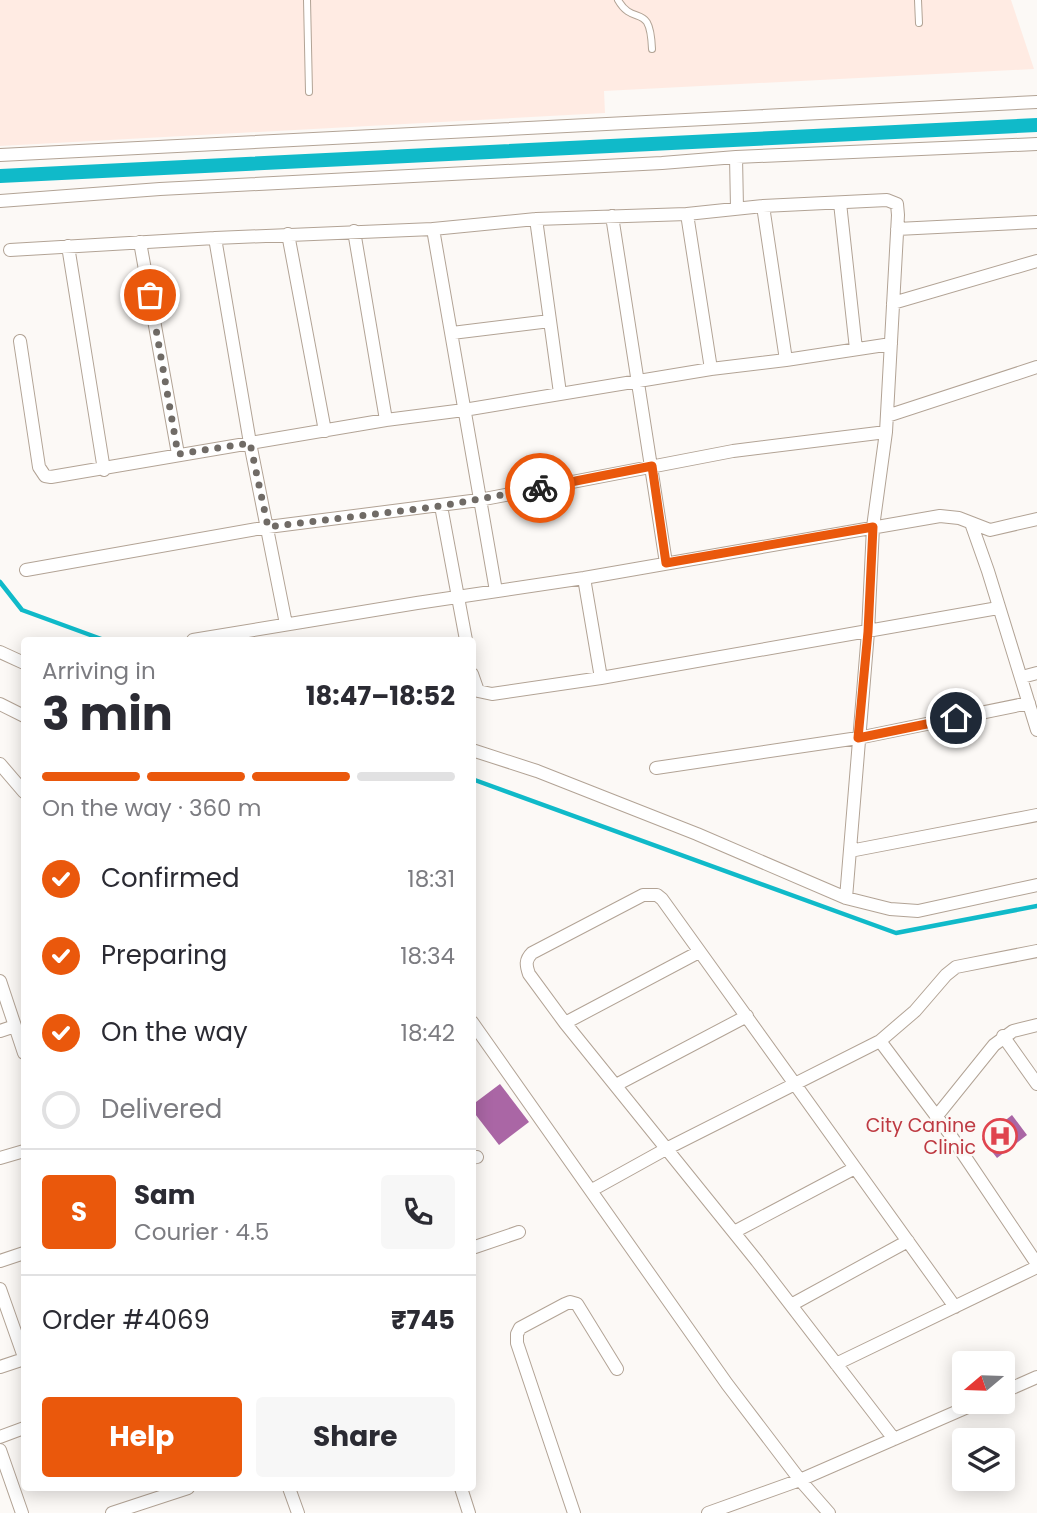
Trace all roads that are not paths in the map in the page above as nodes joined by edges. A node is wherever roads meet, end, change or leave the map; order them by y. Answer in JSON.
{"nodes":[{"id":1,"x":307,"y":0,"type":"edge"},
{"id":2,"x":618,"y":0,"type":"edge"},
{"id":3,"x":918,"y":0,"type":"edge"},
{"id":4,"x":919,"y":23,"type":"dead end"},
{"id":5,"x":652,"y":49,"type":"dead end"},
{"id":6,"x":309,"y":92,"type":"dead end"},
{"id":7,"x":1037,"y":102,"type":"edge"},
{"id":8,"x":1037,"y":144,"type":"edge"},
{"id":9,"x":0,"y":155,"type":"edge"},
{"id":10,"x":736,"y":157,"type":"junction"},
{"id":11,"x":0,"y":201,"type":"edge"},
{"id":12,"x":840,"y":203,"type":"junction"},
{"id":13,"x":763,"y":206,"type":"junction"},
{"id":14,"x":737,"y":208,"type":"junction"},
{"id":15,"x":687,"y":214,"type":"junction"},
{"id":16,"x":611,"y":216,"type":"junction"},
{"id":17,"x":536,"y":219,"type":"junction"},
{"id":18,"x":1037,"y":222,"type":"edge"},
{"id":19,"x":433,"y":229,"type":"junction"},
{"id":20,"x":897,"y":229,"type":"junction"},
{"id":21,"x":354,"y":231,"type":"junction"},
{"id":22,"x":288,"y":234,"type":"junction"},
{"id":23,"x":215,"y":238,"type":"junction"},
{"id":24,"x":140,"y":242,"type":"junction"},
{"id":25,"x":68,"y":246,"type":"junction"},
{"id":26,"x":10,"y":250,"type":"dead end"},
{"id":27,"x":1037,"y":261,"type":"edge"},
{"id":28,"x":894,"y":303,"type":"junction"},
{"id":29,"x":550,"y":321,"type":"junction"},
{"id":30,"x":452,"y":333,"type":"junction"},
{"id":31,"x":20,"y":341,"type":"dead end"},
{"id":32,"x":891,"y":344,"type":"junction"},
{"id":33,"x":856,"y":349,"type":"junction"},
{"id":34,"x":786,"y":360,"type":"junction"},
{"id":35,"x":1037,"y":367,"type":"edge"},
{"id":36,"x":711,"y":369,"type":"junction"},
{"id":37,"x":638,"y":382,"type":"junction"},
{"id":38,"x":560,"y":393,"type":"junction"},
{"id":39,"x":464,"y":410,"type":"junction"},
{"id":40,"x":887,"y":416,"type":"junction"},
{"id":41,"x":386,"y":420,"type":"junction"},
{"id":42,"x":325,"y":431,"type":"junction"},
{"id":43,"x":886,"y":432,"type":"junction"},
{"id":44,"x":250,"y":443,"type":"junction"},
{"id":45,"x":178,"y":454,"type":"junction"},
{"id":46,"x":652,"y":466,"type":"junction"},
{"id":47,"x":104,"y":470,"type":"junction"},
{"id":48,"x":479,"y":500,"type":"junction"},
{"id":49,"x":441,"y":506,"type":"junction"},
{"id":50,"x":1037,"y":519,"type":"edge"},
{"id":51,"x":971,"y":523,"type":"junction"},
{"id":52,"x":268,"y":527,"type":"junction"},
{"id":53,"x":873,"y":527,"type":"junction"},
{"id":54,"x":666,"y":563,"type":"junction"},
{"id":55,"x":26,"y":570,"type":"dead end"},
{"id":56,"x":584,"y":578,"type":"junction"},
{"id":57,"x":496,"y":591,"type":"junction"},
{"id":58,"x":457,"y":598,"type":"junction"},
{"id":59,"x":998,"y":608,"type":"junction"},
{"id":60,"x":286,"y":624,"type":"junction"},
{"id":61,"x":868,"y":632,"type":"junction"},
{"id":62,"x":210,"y":637,"type":"edge"},
{"id":63,"x":465,"y":637,"type":"edge"},
{"id":64,"x":0,"y":652,"type":"edge"},
{"id":65,"x":21,"y":662,"type":"edge"},
{"id":66,"x":1037,"y":673,"type":"edge"},
{"id":67,"x":1022,"y":677,"type":"junction"},
{"id":68,"x":601,"y":678,"type":"junction"},
{"id":69,"x":476,"y":688,"type":"edge"},
{"id":70,"x":1030,"y":703,"type":"junction"},
{"id":71,"x":0,"y":704,"type":"edge"},
{"id":72,"x":21,"y":714,"type":"edge"},
{"id":73,"x":1037,"y":730,"type":"edge"},
{"id":74,"x":858,"y":738,"type":"junction"},
{"id":75,"x":476,"y":751,"type":"edge"},
{"id":76,"x":0,"y":764,"type":"edge"},
{"id":77,"x":656,"y":768,"type":"dead end"},
{"id":78,"x":21,"y":788,"type":"edge"},
{"id":79,"x":1037,"y":815,"type":"edge"},
{"id":80,"x":850,"y":851,"type":"junction"},
{"id":81,"x":1037,"y":885,"type":"edge"},
{"id":82,"x":846,"y":898,"type":"junction"},
{"id":83,"x":1037,"y":951,"type":"edge"},
{"id":84,"x":699,"y":952,"type":"junction"},
{"id":85,"x":0,"y":981,"type":"edge"},
{"id":86,"x":747,"y":1016,"type":"junction"},
{"id":87,"x":565,"y":1023,"type":"junction"},
{"id":88,"x":1037,"y":1024,"type":"edge"},
{"id":89,"x":15,"y":1026,"type":"junction"},
{"id":90,"x":476,"y":1028,"type":"edge"},
{"id":91,"x":0,"y":1031,"type":"edge"},
{"id":92,"x":1003,"y":1036,"type":"junction"},
{"id":93,"x":880,"y":1041,"type":"junction"},
{"id":94,"x":21,"y":1044,"type":"edge"},
{"id":95,"x":796,"y":1083,"type":"junction"},
{"id":96,"x":1037,"y":1083,"type":"edge"},
{"id":97,"x":616,"y":1085,"type":"junction"},
{"id":98,"x":936,"y":1116,"type":"junction"},
{"id":99,"x":666,"y":1149,"type":"junction"},
{"id":100,"x":21,"y":1152,"type":"edge"},
{"id":101,"x":0,"y":1158,"type":"edge"},
{"id":102,"x":855,"y":1168,"type":"junction"},
{"id":103,"x":592,"y":1190,"type":"junction"},
{"id":104,"x":519,"y":1232,"type":"dead end"},
{"id":105,"x":734,"y":1232,"type":"junction"},
{"id":106,"x":908,"y":1241,"type":"junction"},
{"id":107,"x":476,"y":1247,"type":"edge"},
{"id":108,"x":21,"y":1254,"type":"edge"},
{"id":109,"x":0,"y":1261,"type":"edge"},
{"id":110,"x":1037,"y":1265,"type":"edge"},
{"id":111,"x":0,"y":1289,"type":"edge"},
{"id":112,"x":791,"y":1305,"type":"junction"},
{"id":113,"x":955,"y":1307,"type":"junction"},
{"id":114,"x":21,"y":1349,"type":"edge"},
{"id":115,"x":21,"y":1359,"type":"edge"},
{"id":116,"x":836,"y":1364,"type":"junction"},
{"id":117,"x":0,"y":1367,"type":"edge"},
{"id":118,"x":617,"y":1369,"type":"dead end"},
{"id":119,"x":1037,"y":1377,"type":"edge"},
{"id":120,"x":1015,"y":1387,"type":"edge"},
{"id":121,"x":952,"y":1414,"type":"edge"},
{"id":122,"x":21,"y":1430,"type":"edge"},
{"id":123,"x":0,"y":1437,"type":"edge"},
{"id":124,"x":894,"y":1439,"type":"junction"},
{"id":125,"x":0,"y":1450,"type":"edge"},
{"id":126,"x":800,"y":1480,"type":"junction"},
{"id":127,"x":179,"y":1491,"type":"edge"},
{"id":128,"x":290,"y":1491,"type":"edge"},
{"id":129,"x":462,"y":1491,"type":"edge"},
{"id":130,"x":722,"y":1511,"type":"edge"},
{"id":131,"x":22,"y":1513,"type":"edge"},
{"id":132,"x":112,"y":1513,"type":"edge"},
{"id":133,"x":298,"y":1513,"type":"edge"},
{"id":134,"x":469,"y":1513,"type":"edge"},
{"id":135,"x":574,"y":1513,"type":"edge"},
{"id":136,"x":708,"y":1513,"type":"edge"},
{"id":137,"x":829,"y":1513,"type":"edge"}],
"edges":[{"from":1,"to":6,"type":"lane"},
{"from":2,"to":5,"type":"lane"},
{"from":3,"to":4,"type":"lane"},
{"from":7,"to":9,"type":"street"},
{"from":8,"to":10,"type":"street"},
{"from":10,"to":11,"type":"street"},
{"from":10,"to":14,"type":"street"},
{"from":12,"to":13,"type":"street"},
{"from":12,"to":20,"type":"street"},
{"from":12,"to":33,"type":"street"},
{"from":13,"to":14,"type":"street"},
{"from":13,"to":34,"type":"street"},
{"from":14,"to":15,"type":"street"},
{"from":15,"to":16,"type":"street"},
{"from":15,"to":36,"type":"street"},
{"from":16,"to":17,"type":"street"},
{"from":16,"to":37,"type":"street"},
{"from":17,"to":19,"type":"street"},
{"from":17,"to":29,"type":"street"},
{"from":18,"to":20,"type":"street"},
{"from":19,"to":21,"type":"street"},
{"from":19,"to":30,"type":"street"},
{"from":20,"to":28,"type":"street"},
{"from":21,"to":22,"type":"street"},
{"from":21,"to":41,"type":"street"},
{"from":22,"to":23,"type":"street"},
{"from":22,"to":42,"type":"street"},
{"from":23,"to":24,"type":"street"},
{"from":23,"to":44,"type":"street"},
{"from":24,"to":25,"type":"street"},
{"from":24,"to":45,"type":"street"},
{"from":25,"to":26,"type":"street"},
{"from":25,"to":47,"type":"street"},
{"from":27,"to":28,"type":"street"},
{"from":28,"to":32,"type":"street"},
{"from":29,"to":30,"type":"street"},
{"from":29,"to":38,"type":"street"},
{"from":30,"to":39,"type":"street"},
{"from":31,"to":47,"type":"street"},
{"from":32,"to":33,"type":"street"},
{"from":32,"to":40,"type":"street"},
{"from":33,"to":34,"type":"street"},
{"from":34,"to":36,"type":"street"},
{"from":35,"to":40,"type":"street"},
{"from":36,"to":37,"type":"street"},
{"from":37,"to":38,"type":"street"},
{"from":37,"to":46,"type":"street"},
{"from":38,"to":39,"type":"street"},
{"from":39,"to":41,"type":"street"},
{"from":39,"to":48,"type":"street"},
{"from":40,"to":43,"type":"street"},
{"from":41,"to":42,"type":"street"},
{"from":42,"to":44,"type":"street"},
{"from":43,"to":46,"type":"street"},
{"from":43,"to":53,"type":"street"},
{"from":44,"to":45,"type":"street"},
{"from":44,"to":52,"type":"street"},
{"from":45,"to":47,"type":"street"},
{"from":46,"to":48,"type":"street"},
{"from":46,"to":54,"type":"street"},
{"from":48,"to":49,"type":"street"},
{"from":48,"to":57,"type":"street"},
{"from":49,"to":52,"type":"street"},
{"from":49,"to":58,"type":"street"},
{"from":50,"to":51,"type":"street"},
{"from":51,"to":53,"type":"street"},
{"from":51,"to":59,"type":"street"},
{"from":52,"to":55,"type":"street"},
{"from":52,"to":60,"type":"street"},
{"from":53,"to":54,"type":"street"},
{"from":53,"to":61,"type":"street"},
{"from":54,"to":56,"type":"street"},
{"from":56,"to":57,"type":"street"},
{"from":56,"to":68,"type":"street"},
{"from":57,"to":58,"type":"street"},
{"from":58,"to":60,"type":"street"},
{"from":58,"to":63,"type":"street"},
{"from":59,"to":61,"type":"street"},
{"from":59,"to":67,"type":"street"},
{"from":60,"to":62,"type":"street"},
{"from":61,"to":68,"type":"street"},
{"from":61,"to":74,"type":"street"},
{"from":64,"to":65,"type":"street"},
{"from":66,"to":67,"type":"street"},
{"from":67,"to":70,"type":"street"},
{"from":68,"to":69,"type":"street"},
{"from":70,"to":73,"type":"street"},
{"from":70,"to":74,"type":"street"},
{"from":71,"to":72,"type":"street"},
{"from":74,"to":77,"type":"street"},
{"from":74,"to":80,"type":"street"},
{"from":75,"to":82,"type":"street"},
{"from":76,"to":78,"type":"street"},
{"from":79,"to":80,"type":"street"},
{"from":80,"to":82,"type":"street"},
{"from":81,"to":82,"type":"street"},
{"from":83,"to":93,"type":"street"},
{"from":84,"to":86,"type":"street"},
{"from":84,"to":87,"type":"street"},
{"from":84,"to":87,"type":"street"},
{"from":85,"to":89,"type":"street"},
{"from":86,"to":95,"type":"street"},
{"from":86,"to":97,"type":"street"},
{"from":87,"to":97,"type":"street"},
{"from":88,"to":92,"type":"street"},
{"from":89,"to":91,"type":"street"},
{"from":89,"to":94,"type":"street"},
{"from":90,"to":103,"type":"street"},
{"from":92,"to":96,"type":"street"},
{"from":92,"to":98,"type":"street"},
{"from":93,"to":95,"type":"street"},
{"from":93,"to":98,"type":"street"},
{"from":95,"to":99,"type":"street"},
{"from":95,"to":102,"type":"street"},
{"from":97,"to":99,"type":"street"},
{"from":98,"to":110,"type":"street"},
{"from":99,"to":103,"type":"street"},
{"from":99,"to":105,"type":"street"},
{"from":100,"to":101,"type":"street"},
{"from":102,"to":105,"type":"street"},
{"from":102,"to":106,"type":"street"},
{"from":103,"to":126,"type":"street"},
{"from":104,"to":107,"type":"street"},
{"from":105,"to":112,"type":"street"},
{"from":106,"to":112,"type":"street"},
{"from":106,"to":113,"type":"street"},
{"from":108,"to":109,"type":"street"},
{"from":110,"to":113,"type":"street"},
{"from":111,"to":114,"type":"street"},
{"from":112,"to":116,"type":"street"},
{"from":113,"to":116,"type":"street"},
{"from":115,"to":117,"type":"street"},
{"from":116,"to":124,"type":"street"},
{"from":118,"to":135,"type":"street"},
{"from":119,"to":120,"type":"street"},
{"from":121,"to":124,"type":"street"},
{"from":122,"to":123,"type":"street"},
{"from":124,"to":126,"type":"street"},
{"from":125,"to":131,"type":"street"},
{"from":126,"to":130,"type":"street"},
{"from":126,"to":137,"type":"street"},
{"from":127,"to":132,"type":"street"},
{"from":128,"to":133,"type":"street"},
{"from":129,"to":134,"type":"street"},
{"from":130,"to":136,"type":"street"}]}
